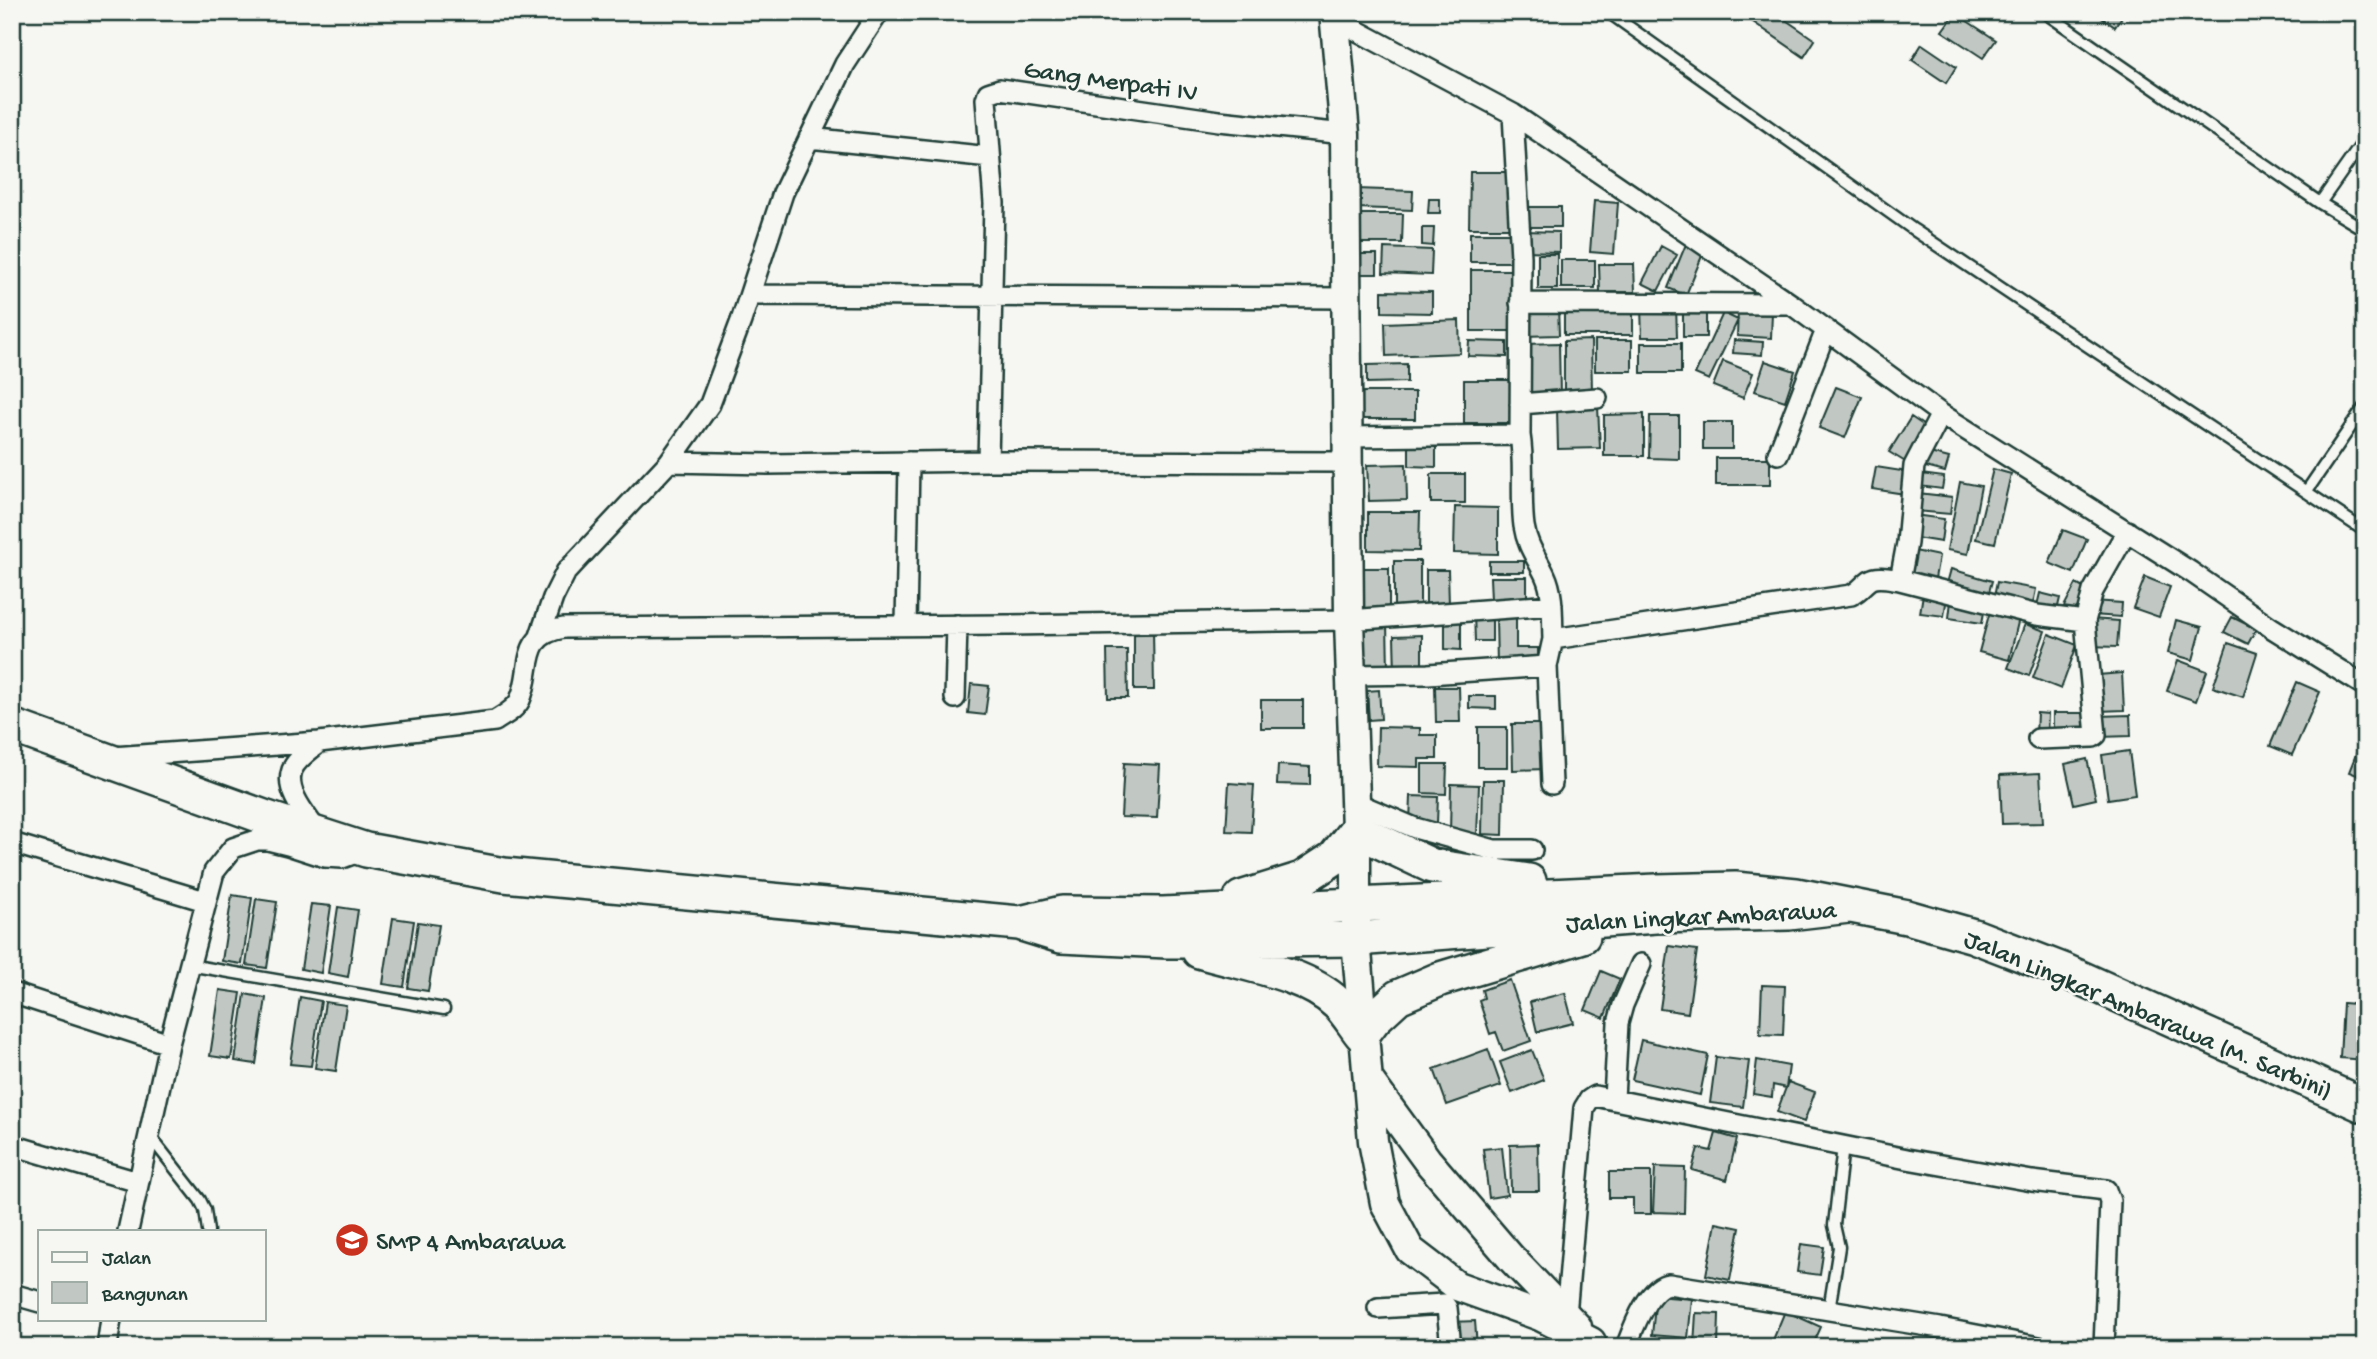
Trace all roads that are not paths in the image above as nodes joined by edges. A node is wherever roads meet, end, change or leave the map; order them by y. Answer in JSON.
{"nodes":[{"id":1,"x":879,"y":12,"type":"edge"},
{"id":2,"x":1608,"y":12,"type":"edge"},
{"id":3,"x":2044,"y":12,"type":"edge"},
{"id":4,"x":1334,"y":15,"type":"edge"},
{"id":5,"x":1513,"y":114,"type":"junction"},
{"id":6,"x":1345,"y":134,"type":"junction"},
{"id":7,"x":809,"y":138,"type":"junction"},
{"id":8,"x":2365,"y":139,"type":"edge"},
{"id":9,"x":990,"y":157,"type":"junction"},
{"id":10,"x":2320,"y":203,"type":"junction"},
{"id":11,"x":2365,"y":230,"type":"edge"},
{"id":12,"x":750,"y":295,"type":"junction"},
{"id":13,"x":992,"y":295,"type":"junction"},
{"id":14,"x":1346,"y":298,"type":"junction"},
{"id":15,"x":1520,"y":303,"type":"junction"},
{"id":16,"x":1791,"y":304,"type":"junction"},
{"id":17,"x":1826,"y":330,"type":"junction"},
{"id":18,"x":1597,"y":398,"type":"dead end"},
{"id":19,"x":1520,"y":404,"type":"junction"},
{"id":20,"x":2365,"y":406,"type":"edge"},
{"id":21,"x":1941,"y":414,"type":"junction"},
{"id":22,"x":1520,"y":435,"type":"junction"},
{"id":23,"x":1348,"y":450,"type":"junction"},
{"id":24,"x":1778,"y":454,"type":"dead end"},
{"id":25,"x":988,"y":461,"type":"junction"},
{"id":26,"x":669,"y":462,"type":"junction"},
{"id":27,"x":909,"y":462,"type":"junction"},
{"id":28,"x":2306,"y":492,"type":"junction"},
{"id":29,"x":2127,"y":531,"type":"junction"},
{"id":30,"x":2365,"y":531,"type":"edge"},
{"id":31,"x":1900,"y":580,"type":"junction"},
{"id":32,"x":1552,"y":605,"type":"junction"},
{"id":33,"x":1349,"y":620,"type":"junction"},
{"id":34,"x":2085,"y":621,"type":"junction"},
{"id":35,"x":906,"y":625,"type":"junction"},
{"id":36,"x":957,"y":625,"type":"junction"},
{"id":37,"x":540,"y":636,"type":"junction"},
{"id":38,"x":1553,"y":639,"type":"junction"},
{"id":39,"x":1547,"y":666,"type":"junction"},
{"id":40,"x":1350,"y":675,"type":"junction"},
{"id":41,"x":2365,"y":687,"type":"edge"},
{"id":42,"x":954,"y":698,"type":"dead end"},
{"id":43,"x":12,"y":726,"type":"edge"},
{"id":44,"x":2038,"y":739,"type":"dead end"},
{"id":45,"x":319,"y":743,"type":"junction"},
{"id":46,"x":102,"y":758,"type":"junction"},
{"id":47,"x":1552,"y":784,"type":"dead end"},
{"id":48,"x":1355,"y":816,"type":"junction"},
{"id":49,"x":320,"y":834,"type":"junction"},
{"id":50,"x":12,"y":843,"type":"edge"},
{"id":51,"x":366,"y":850,"type":"junction"},
{"id":52,"x":1532,"y":850,"type":"dead end"},
{"id":53,"x":205,"y":901,"type":"junction"},
{"id":54,"x":1656,"y":904,"type":"junction"},
{"id":55,"x":1849,"y":906,"type":"joint"},
{"id":56,"x":1356,"y":923,"type":"junction"},
{"id":57,"x":1165,"y":928,"type":"junction"},
{"id":58,"x":1641,"y":964,"type":"dead end"},
{"id":59,"x":188,"y":965,"type":"junction"},
{"id":60,"x":12,"y":993,"type":"edge"},
{"id":61,"x":444,"y":1009,"type":"dead end"},
{"id":62,"x":1362,"y":1035,"type":"junction"},
{"id":63,"x":169,"y":1044,"type":"junction"},
{"id":64,"x":1368,"y":1079,"type":"junction"},
{"id":65,"x":1614,"y":1100,"type":"junction"},
{"id":66,"x":2365,"y":1106,"type":"edge"},
{"id":67,"x":148,"y":1133,"type":"junction"},
{"id":68,"x":12,"y":1145,"type":"edge"},
{"id":69,"x":1843,"y":1145,"type":"junction"},
{"id":70,"x":138,"y":1182,"type":"junction"},
{"id":71,"x":128,"y":1230,"type":"edge"},
{"id":72,"x":208,"y":1230,"type":"edge"},
{"id":73,"x":12,"y":1294,"type":"edge"},
{"id":74,"x":38,"y":1301,"type":"edge"},
{"id":75,"x":1378,"y":1308,"type":"dead end"},
{"id":76,"x":1829,"y":1310,"type":"junction"},
{"id":77,"x":1566,"y":1315,"type":"junction"},
{"id":78,"x":106,"y":1320,"type":"edge"},
{"id":79,"x":1593,"y":1345,"type":"edge"},
{"id":80,"x":107,"y":1347,"type":"edge"},
{"id":81,"x":1451,"y":1347,"type":"edge"},
{"id":82,"x":1626,"y":1347,"type":"edge"},
{"id":83,"x":2039,"y":1347,"type":"edge"},
{"id":84,"x":2104,"y":1347,"type":"edge"}],
"edges":[{"from":1,"to":7,"type":"street"},
{"from":2,"to":28,"type":"lane"},
{"from":3,"to":10,"type":"lane"},
{"from":4,"to":5,"type":"street"},
{"from":4,"to":6,"type":"main road"},
{"from":5,"to":15,"type":"street"},
{"from":5,"to":16,"type":"street"},
{"from":6,"to":9,"type":"street","name":"Gang Merpati IV"},
{"from":6,"to":14,"type":"main road"},
{"from":7,"to":9,"type":"street"},
{"from":7,"to":12,"type":"street"},
{"from":8,"to":10,"type":"lane"},
{"from":9,"to":13,"type":"street","name":"Gang Merpati IV"},
{"from":10,"to":11,"type":"lane"},
{"from":12,"to":13,"type":"street"},
{"from":12,"to":26,"type":"street"},
{"from":13,"to":14,"type":"street"},
{"from":13,"to":25,"type":"street","name":"Gang Merpati IV"},
{"from":14,"to":23,"type":"main road"},
{"from":15,"to":16,"type":"street"},
{"from":15,"to":19,"type":"street"},
{"from":16,"to":17,"type":"street"},
{"from":17,"to":21,"type":"street"},
{"from":17,"to":24,"type":"street"},
{"from":18,"to":19,"type":"street"},
{"from":19,"to":22,"type":"street"},
{"from":20,"to":28,"type":"lane"},
{"from":21,"to":29,"type":"street"},
{"from":21,"to":31,"type":"street"},
{"from":22,"to":23,"type":"street"},
{"from":22,"to":32,"type":"street"},
{"from":23,"to":25,"type":"street"},
{"from":23,"to":33,"type":"main road"},
{"from":25,"to":27,"type":"street"},
{"from":26,"to":27,"type":"street"},
{"from":26,"to":37,"type":"street"},
{"from":27,"to":35,"type":"street"},
{"from":28,"to":30,"type":"lane"},
{"from":29,"to":34,"type":"street"},
{"from":29,"to":41,"type":"street"},
{"from":31,"to":34,"type":"street"},
{"from":31,"to":38,"type":"street"},
{"from":32,"to":33,"type":"street"},
{"from":32,"to":38,"type":"street"},
{"from":33,"to":36,"type":"street"},
{"from":33,"to":40,"type":"main road"},
{"from":34,"to":44,"type":"street"},
{"from":35,"to":36,"type":"street"},
{"from":35,"to":37,"type":"street"},
{"from":36,"to":42,"type":"street"},
{"from":37,"to":45,"type":"street"},
{"from":38,"to":39,"type":"street"},
{"from":39,"to":40,"type":"street"},
{"from":39,"to":47,"type":"street"},
{"from":40,"to":48,"type":"main road"},
{"from":43,"to":46,"type":"highway","name":"Jalan Lingkar Ambarawa"},
{"from":45,"to":46,"type":"street"},
{"from":45,"to":49,"type":"street"},
{"from":46,"to":49,"type":"highway","name":"Jalan Lingkar Ambarawa"},
{"from":48,"to":52,"type":"street"},
{"from":48,"to":54,"type":"highway"},
{"from":48,"to":56,"type":"main road"},
{"from":48,"to":57,"type":"highway"},
{"from":49,"to":51,"type":"highway","name":"Jalan Lingkar Ambarawa"},
{"from":50,"to":53,"type":"street"},
{"from":51,"to":53,"type":"street"},
{"from":51,"to":57,"type":"highway","name":"Jalan Lingkar Ambarawa"},
{"from":53,"to":59,"type":"street"},
{"from":54,"to":55,"type":"highway","name":"Jalan Lingkar Ambarawa"},
{"from":54,"to":56,"type":"highway","name":"Jalan Lingkar Ambarawa"},
{"from":54,"to":62,"type":"highway"},
{"from":55,"to":66,"type":"highway","name":"Jalan Lingkar Ambarawa (M. Sarbini)"},
{"from":56,"to":57,"type":"highway","name":"Jalan Lingkar Ambarawa"},
{"from":56,"to":62,"type":"main road"},
{"from":57,"to":62,"type":"highway"},
{"from":58,"to":65,"type":"street"},
{"from":59,"to":61,"type":"lane"},
{"from":59,"to":63,"type":"street"},
{"from":60,"to":63,"type":"street"},
{"from":62,"to":64,"type":"main road"},
{"from":63,"to":67,"type":"street"},
{"from":64,"to":77,"type":"main road"},
{"from":64,"to":79,"type":"main road"},
{"from":65,"to":69,"type":"street"},
{"from":65,"to":77,"type":"street"},
{"from":67,"to":70,"type":"street"},
{"from":67,"to":72,"type":"lane"},
{"from":68,"to":70,"type":"street"},
{"from":69,"to":76,"type":"lane"},
{"from":69,"to":84,"type":"street"},
{"from":70,"to":71,"type":"street"},
{"from":73,"to":74,"type":"street"},
{"from":75,"to":81,"type":"street"},
{"from":76,"to":82,"type":"street"},
{"from":76,"to":83,"type":"street"},
{"from":77,"to":79,"type":"main road"},
{"from":78,"to":80,"type":"street"}]}
